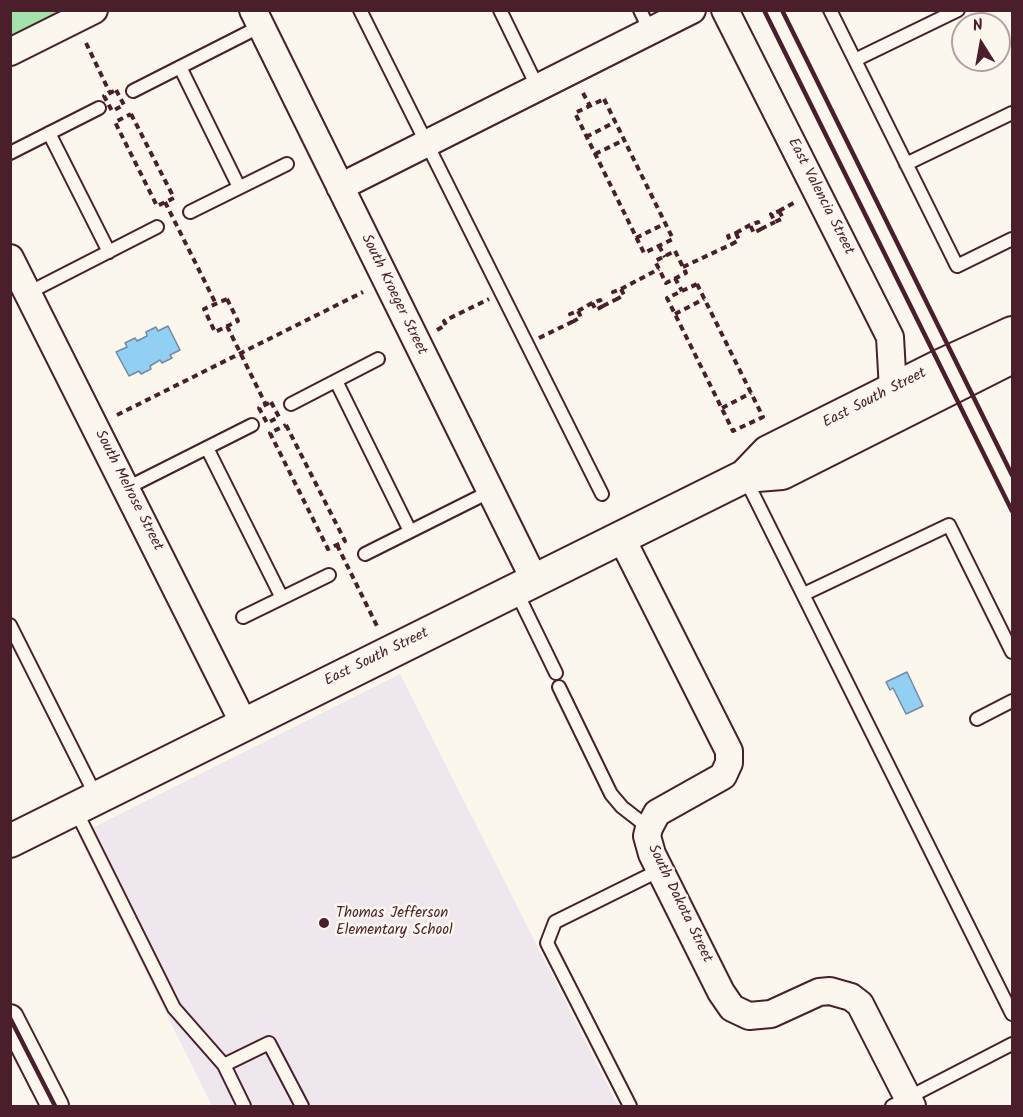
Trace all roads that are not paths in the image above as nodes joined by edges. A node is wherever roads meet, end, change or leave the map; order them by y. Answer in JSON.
{"nodes":[{"id":1,"x":94,"y":10,"type":"edge"},
{"id":2,"x":360,"y":10,"type":"edge"},
{"id":3,"x":500,"y":10,"type":"edge"},
{"id":4,"x":692,"y":10,"type":"edge"},
{"id":5,"x":725,"y":10,"type":"edge"},
{"id":6,"x":830,"y":10,"type":"edge"},
{"id":7,"x":958,"y":10,"type":"edge"},
{"id":8,"x":257,"y":18,"type":"edge"},
{"id":9,"x":645,"y":21,"type":"edge"},
{"id":10,"x":10,"y":52,"type":"edge"},
{"id":11,"x":855,"y":60,"type":"junction"},
{"id":12,"x":180,"y":67,"type":"junction"},
{"id":13,"x":538,"y":88,"type":"junction"},
{"id":14,"x":133,"y":91,"type":"dead end"},
{"id":15,"x":99,"y":108,"type":"dead end"},
{"id":16,"x":1012,"y":113,"type":"edge"},
{"id":17,"x":49,"y":133,"type":"junction"},
{"id":18,"x":427,"y":143,"type":"junction"},
{"id":19,"x":10,"y":153,"type":"edge"},
{"id":20,"x":286,"y":164,"type":"dead end"},
{"id":21,"x":906,"y":164,"type":"junction"},
{"id":22,"x":239,"y":187,"type":"junction"},
{"id":23,"x":340,"y":187,"type":"junction"},
{"id":24,"x":190,"y":212,"type":"dead end"},
{"id":25,"x":157,"y":227,"type":"dead end"},
{"id":26,"x":1012,"y":239,"type":"edge"},
{"id":27,"x":109,"y":252,"type":"junction"},
{"id":28,"x":10,"y":258,"type":"edge"},
{"id":29,"x":28,"y":293,"type":"junction"},
{"id":30,"x":1012,"y":333,"type":"edge"},
{"id":31,"x":1012,"y":357,"type":"edge"},
{"id":32,"x":378,"y":359,"type":"dead end"},
{"id":33,"x":336,"y":381,"type":"junction"},
{"id":34,"x":893,"y":390,"type":"junction"},
{"id":35,"x":291,"y":404,"type":"dead end"},
{"id":36,"x":252,"y":425,"type":"dead end"},
{"id":37,"x":207,"y":448,"type":"junction"},
{"id":38,"x":745,"y":476,"type":"junction"},
{"id":39,"x":126,"y":488,"type":"junction"},
{"id":40,"x":491,"y":491,"type":"junction"},
{"id":41,"x":602,"y":494,"type":"dead end"},
{"id":42,"x":410,"y":531,"type":"junction"},
{"id":43,"x":621,"y":537,"type":"junction"},
{"id":44,"x":365,"y":554,"type":"dead end"},
{"id":45,"x":330,"y":575,"type":"dead end"},
{"id":46,"x":525,"y":585,"type":"junction"},
{"id":47,"x":804,"y":594,"type":"junction"},
{"id":48,"x":282,"y":598,"type":"junction"},
{"id":49,"x":243,"y":617,"type":"dead end"},
{"id":50,"x":10,"y":626,"type":"edge"},
{"id":51,"x":1012,"y":652,"type":"edge"},
{"id":52,"x":556,"y":673,"type":"dead end"},
{"id":53,"x":559,"y":687,"type":"dead end"},
{"id":54,"x":1012,"y":701,"type":"edge"},
{"id":55,"x":977,"y":719,"type":"dead end"},
{"id":56,"x":244,"y":724,"type":"junction"},
{"id":57,"x":86,"y":803,"type":"junction"},
{"id":58,"x":648,"y":828,"type":"junction"},
{"id":59,"x":10,"y":841,"type":"edge"},
{"id":60,"x":660,"y":870,"type":"junction"},
{"id":61,"x":1009,"y":996,"type":"edge"},
{"id":62,"x":1012,"y":1014,"type":"edge"},
{"id":63,"x":10,"y":1018,"type":"edge"},
{"id":64,"x":1012,"y":1044,"type":"edge"},
{"id":65,"x":18,"y":1051,"type":"edge"},
{"id":66,"x":224,"y":1065,"type":"junction"},
{"id":67,"x":904,"y":1104,"type":"edge"},
{"id":68,"x":55,"y":1107,"type":"edge"},
{"id":69,"x":244,"y":1107,"type":"edge"},
{"id":70,"x":302,"y":1107,"type":"edge"},
{"id":71,"x":630,"y":1107,"type":"edge"}],
"edges":[{"from":1,"to":10,"type":"street"},
{"from":2,"to":18,"type":"lane"},
{"from":3,"to":13,"type":"lane"},
{"from":4,"to":9,"type":"street"},
{"from":5,"to":34,"type":"street","name":"East Valencia Street"},
{"from":6,"to":11,"type":"lane"},
{"from":7,"to":11,"type":"lane"},
{"from":8,"to":12,"type":"lane"},
{"from":8,"to":23,"type":"street","name":"South Kroeger Street"},
{"from":9,"to":13,"type":"street"},
{"from":11,"to":21,"type":"lane"},
{"from":12,"to":14,"type":"lane"},
{"from":12,"to":22,"type":"lane"},
{"from":13,"to":18,"type":"street"},
{"from":15,"to":17,"type":"lane"},
{"from":16,"to":21,"type":"lane"},
{"from":17,"to":19,"type":"lane"},
{"from":17,"to":27,"type":"lane"},
{"from":18,"to":23,"type":"street"},
{"from":18,"to":41,"type":"lane"},
{"from":20,"to":22,"type":"lane"},
{"from":21,"to":26,"type":"lane"},
{"from":22,"to":24,"type":"lane"},
{"from":23,"to":40,"type":"street","name":"South Kroeger Street"},
{"from":25,"to":27,"type":"lane"},
{"from":27,"to":29,"type":"lane"},
{"from":28,"to":29,"type":"street","name":"South Melrose Street"},
{"from":29,"to":39,"type":"street","name":"South Melrose Street"},
{"from":30,"to":34,"type":"street","name":"East South Street"},
{"from":31,"to":38,"type":"street","name":"East South Street"},
{"from":32,"to":33,"type":"lane"},
{"from":33,"to":35,"type":"lane"},
{"from":33,"to":42,"type":"lane"},
{"from":34,"to":38,"type":"street","name":"East South Street"},
{"from":36,"to":37,"type":"lane"},
{"from":37,"to":39,"type":"lane"},
{"from":37,"to":48,"type":"lane"},
{"from":38,"to":43,"type":"street","name":"East South Street"},
{"from":38,"to":47,"type":"lane"},
{"from":39,"to":56,"type":"street","name":"South Melrose Street"},
{"from":40,"to":42,"type":"lane"},
{"from":40,"to":46,"type":"street","name":"South Kroeger Street"},
{"from":42,"to":44,"type":"lane"},
{"from":43,"to":46,"type":"street","name":"East South Street"},
{"from":43,"to":58,"type":"street","name":"South Dakota Street"},
{"from":45,"to":48,"type":"lane"},
{"from":46,"to":52,"type":"lane"},
{"from":46,"to":56,"type":"street","name":"East South Street"},
{"from":47,"to":51,"type":"lane"},
{"from":47,"to":61,"type":"lane"},
{"from":48,"to":49,"type":"lane"},
{"from":50,"to":57,"type":"lane"},
{"from":53,"to":58,"type":"lane"},
{"from":54,"to":55,"type":"lane"},
{"from":56,"to":57,"type":"street","name":"East South Street"},
{"from":57,"to":59,"type":"street","name":"East South Street"},
{"from":57,"to":66,"type":"lane"},
{"from":58,"to":60,"type":"street","name":"South Dakota Street"},
{"from":60,"to":67,"type":"street","name":"South Dakota Street"},
{"from":60,"to":71,"type":"lane"},
{"from":61,"to":62,"type":"lane"},
{"from":63,"to":65,"type":"street"},
{"from":64,"to":67,"type":"lane"},
{"from":65,"to":68,"type":"street"},
{"from":66,"to":69,"type":"lane"},
{"from":66,"to":70,"type":"lane"}]}
